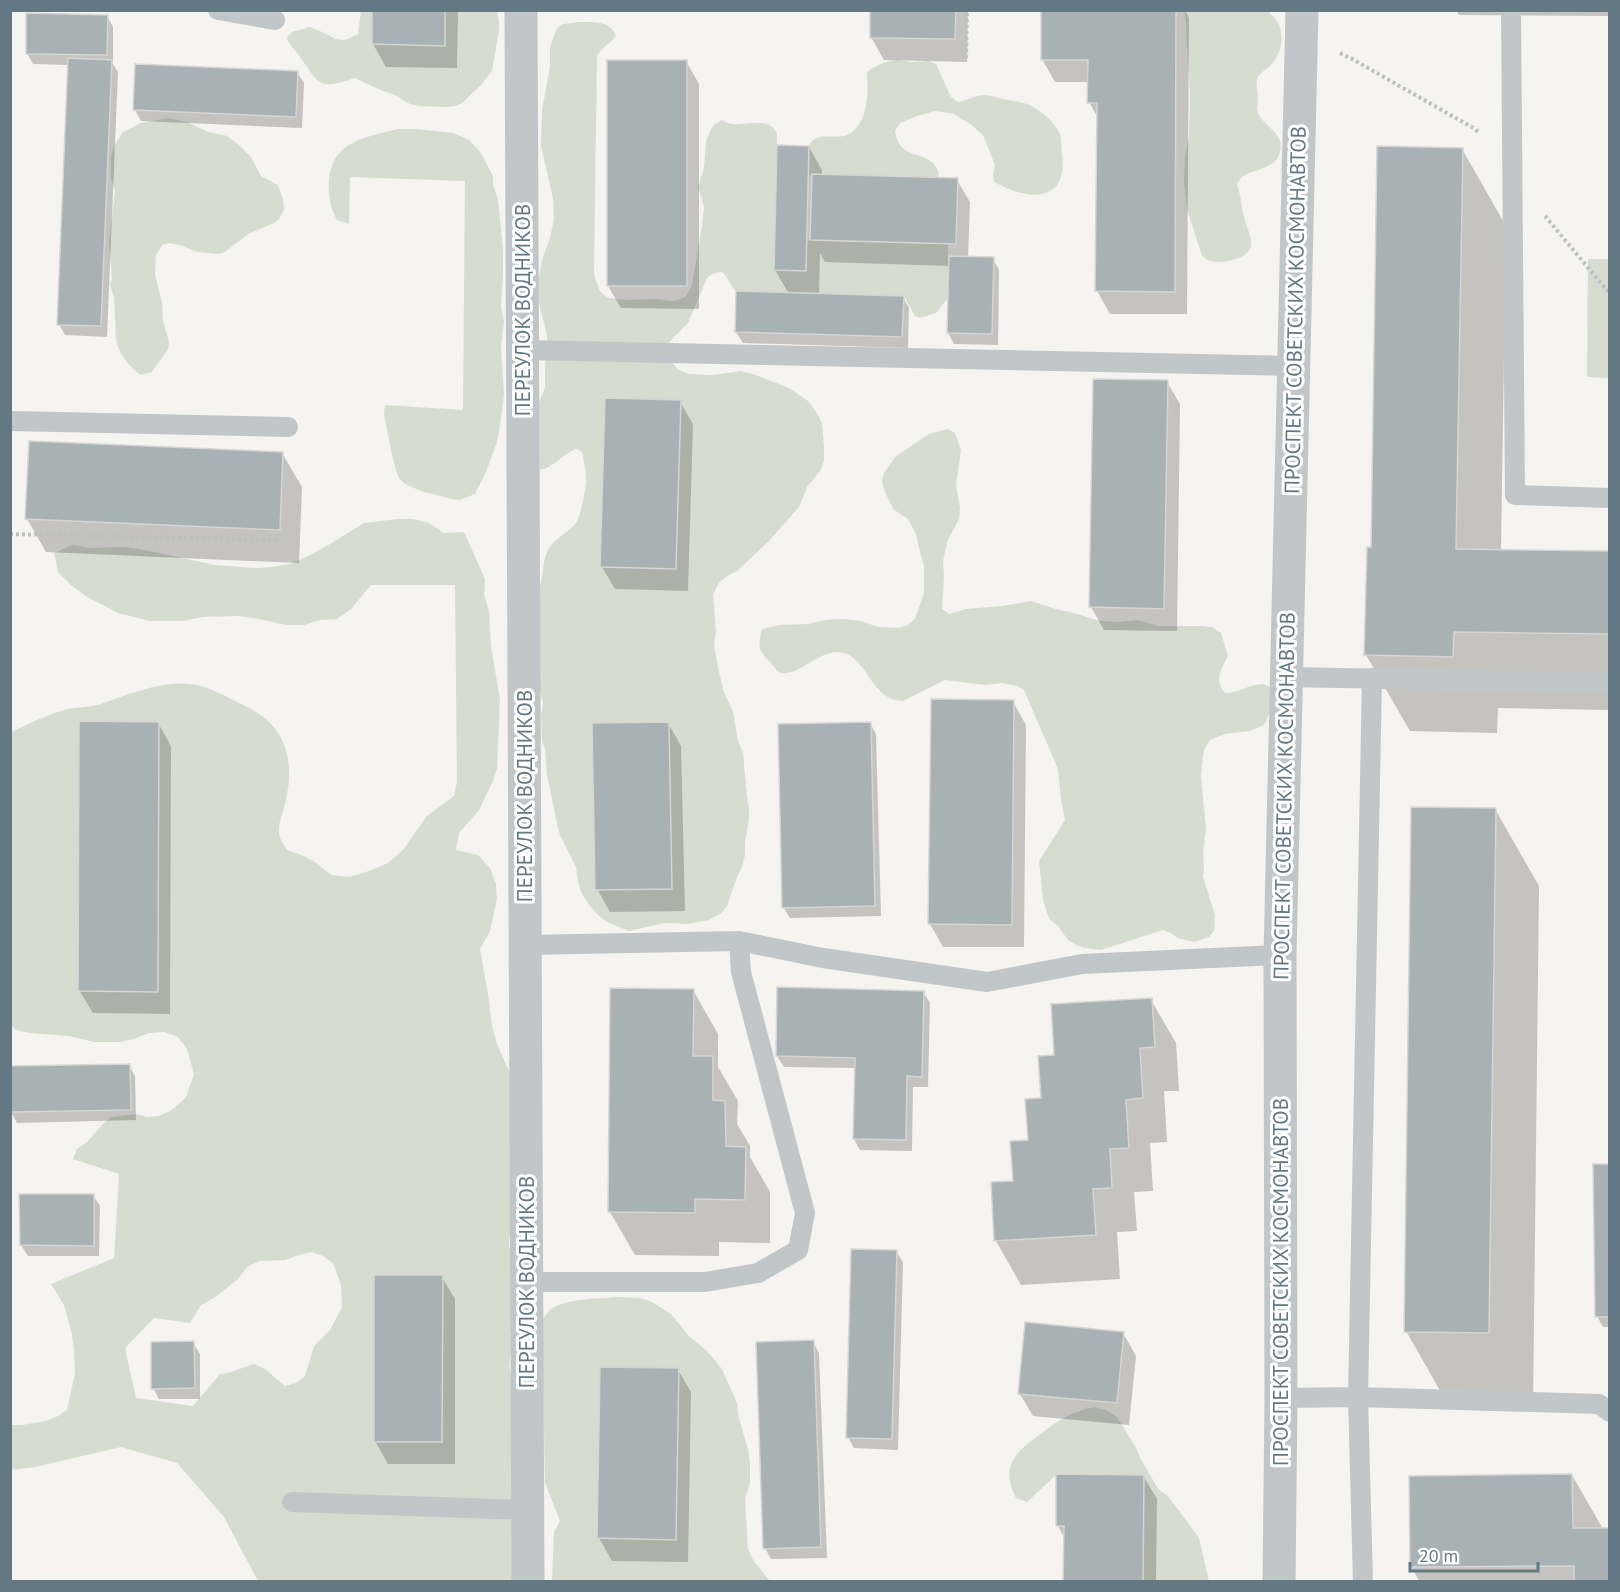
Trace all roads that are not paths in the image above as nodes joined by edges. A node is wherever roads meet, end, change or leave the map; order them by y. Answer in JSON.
{"nodes":[{"id":1,"x":218,"y":10,"type":"edge"},
{"id":2,"x":521,"y":10,"type":"edge"},
{"id":3,"x":1511,"y":10,"type":"edge"},
{"id":4,"x":275,"y":20,"type":"dead end"},
{"id":5,"x":1301,"y":23,"type":"edge"},
{"id":6,"x":522,"y":350,"type":"junction"},
{"id":7,"x":1294,"y":366,"type":"junction"},
{"id":8,"x":10,"y":421,"type":"edge"},
{"id":9,"x":288,"y":427,"type":"dead end"},
{"id":10,"x":1610,"y":498,"type":"edge"},
{"id":11,"x":1286,"y":677,"type":"junction"},
{"id":12,"x":1372,"y":678,"type":"junction"},
{"id":13,"x":1610,"y":683,"type":"edge"},
{"id":14,"x":739,"y":941,"type":"junction"},
{"id":15,"x":525,"y":945,"type":"junction"},
{"id":16,"x":1280,"y":955,"type":"junction"},
{"id":17,"x":526,"y":1282,"type":"junction"},
{"id":18,"x":1358,"y":1397,"type":"junction"},
{"id":19,"x":1281,"y":1398,"type":"junction"},
{"id":20,"x":1610,"y":1412,"type":"edge"},
{"id":21,"x":292,"y":1502,"type":"dead end"},
{"id":22,"x":527,"y":1510,"type":"junction"},
{"id":23,"x":528,"y":1581,"type":"edge"},
{"id":24,"x":1279,"y":1581,"type":"edge"},
{"id":25,"x":1363,"y":1581,"type":"edge"}],
"edges":[{"from":1,"to":4,"type":"lane"},
{"from":2,"to":6,"type":"street","name":"ПЕРЕУЛОК ВОДНИКОВ"},
{"from":3,"to":10,"type":"lane"},
{"from":5,"to":7,"type":"street","name":"ПРОСПЕКТ СОВЕТСКИХ КОСМОНАВТОВ"},
{"from":6,"to":7,"type":"lane"},
{"from":6,"to":15,"type":"street","name":"ПЕРЕУЛОК ВОДНИКОВ"},
{"from":7,"to":11,"type":"street","name":"ПРОСПЕКТ СОВЕТСКИХ КОСМОНАВТОВ"},
{"from":8,"to":9,"type":"lane"},
{"from":11,"to":12,"type":"lane"},
{"from":11,"to":16,"type":"street","name":"ПРОСПЕКТ СОВЕТСКИХ КОСМОНАВТОВ"},
{"from":12,"to":13,"type":"lane"},
{"from":12,"to":18,"type":"lane"},
{"from":14,"to":15,"type":"lane"},
{"from":14,"to":16,"type":"lane"},
{"from":14,"to":17,"type":"lane"},
{"from":15,"to":17,"type":"street","name":"ПЕРЕУЛОК ВОДНИКОВ"},
{"from":16,"to":19,"type":"street","name":"ПРОСПЕКТ СОВЕТСКИХ КОСМОНАВТОВ"},
{"from":17,"to":22,"type":"street","name":"ПЕРЕУЛОК ВОДНИКОВ"},
{"from":18,"to":19,"type":"lane"},
{"from":18,"to":20,"type":"lane"},
{"from":18,"to":25,"type":"lane"},
{"from":19,"to":24,"type":"street","name":"ПРОСПЕКТ СОВЕТСКИХ КОСМОНАВТОВ"},
{"from":21,"to":22,"type":"lane"},
{"from":22,"to":23,"type":"street","name":"ПЕРЕУЛОК ВОДНИКОВ"}]}
